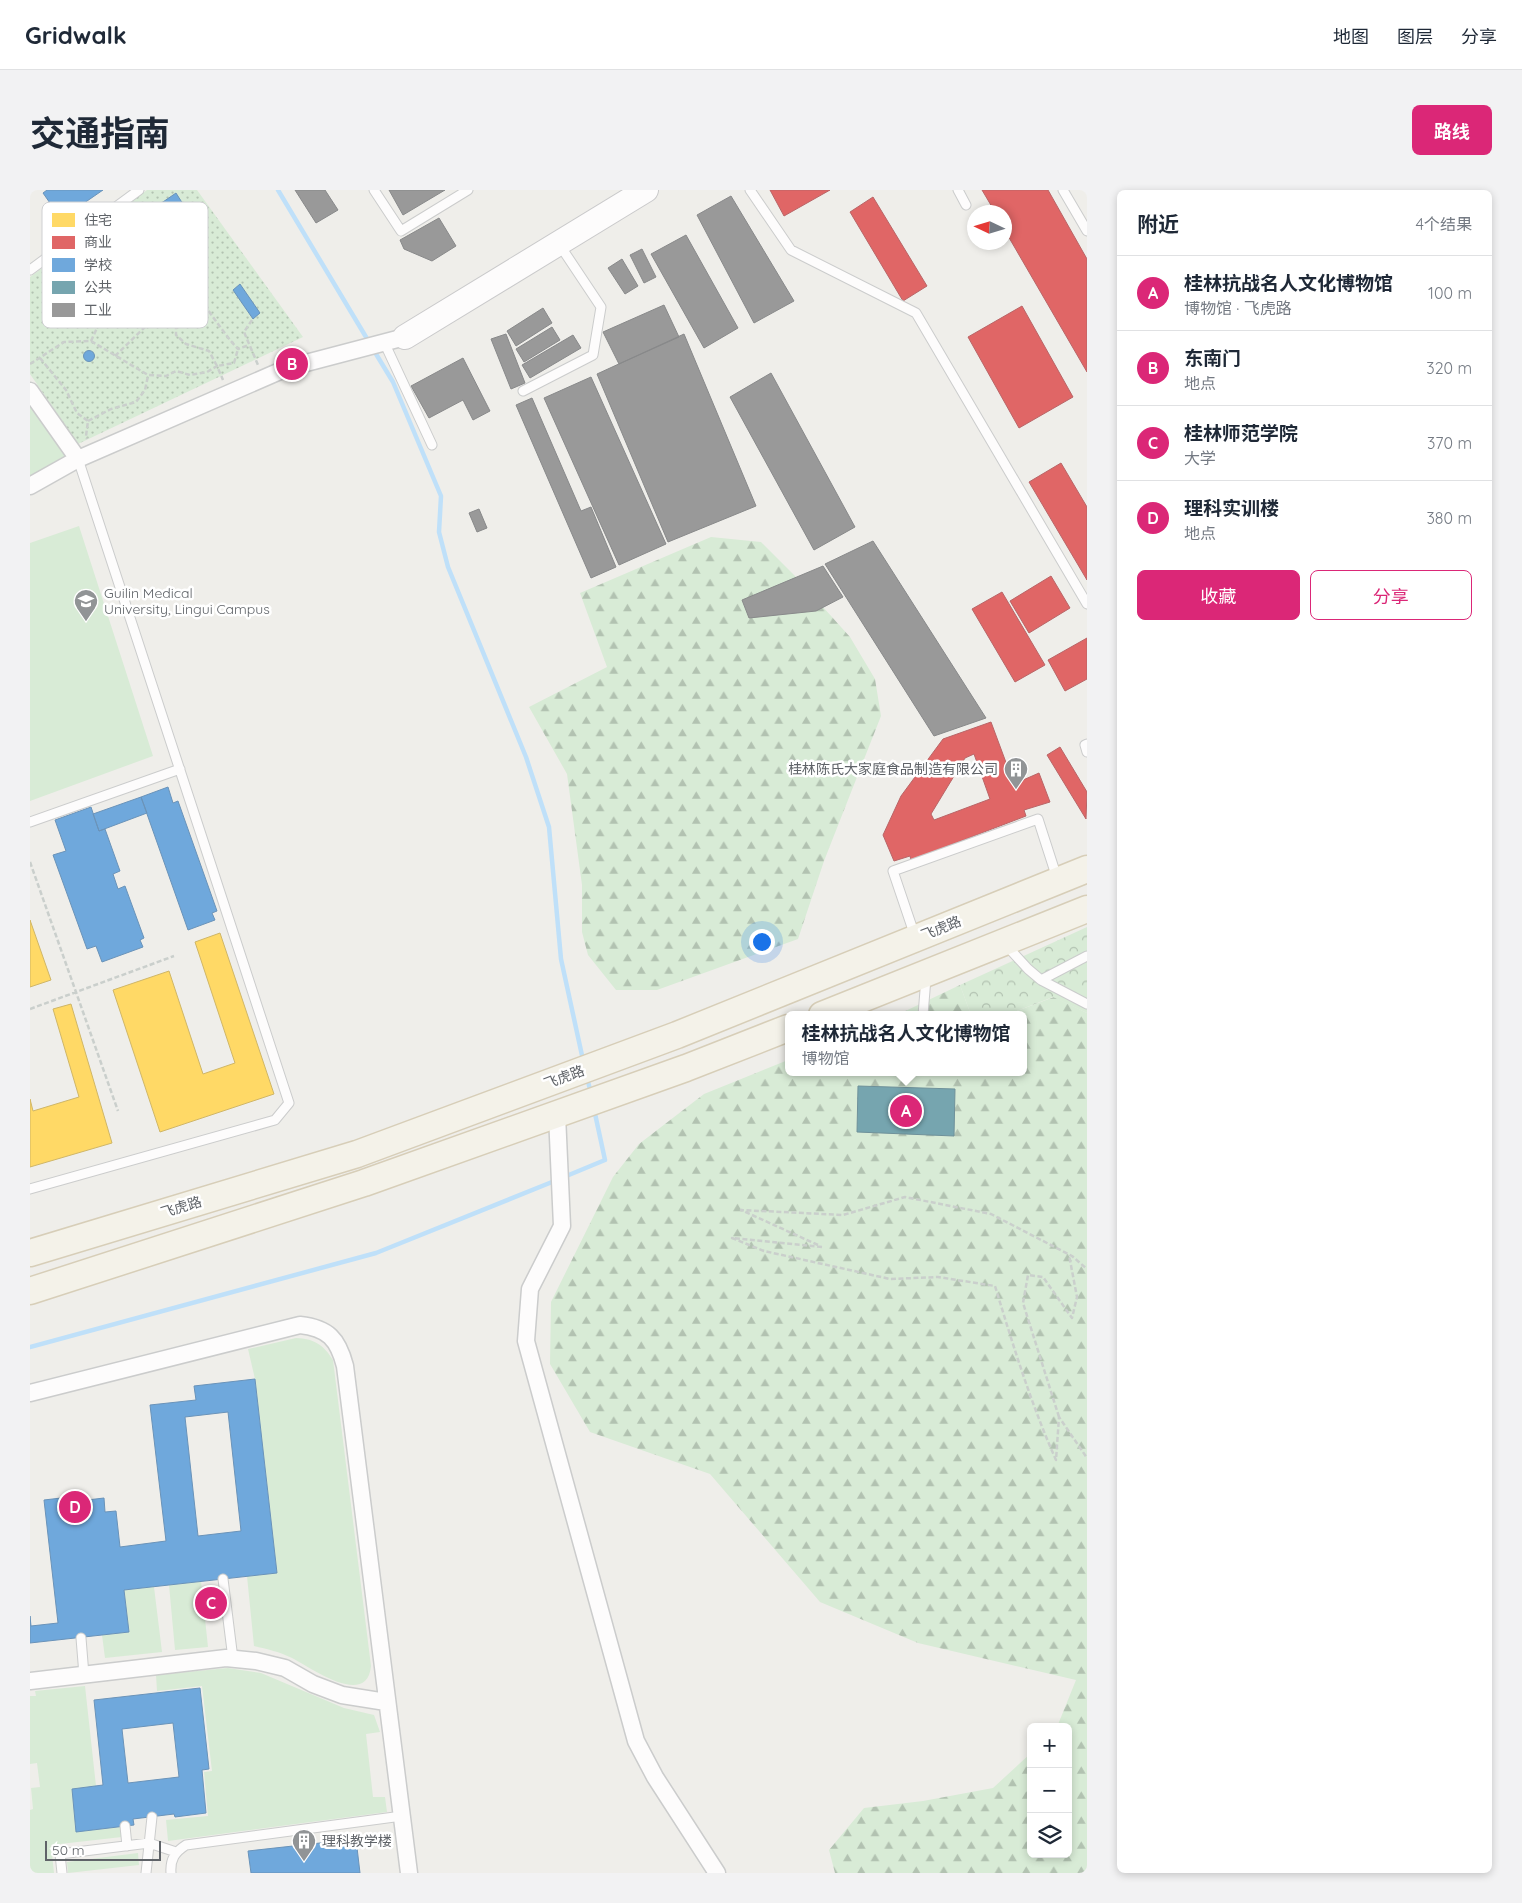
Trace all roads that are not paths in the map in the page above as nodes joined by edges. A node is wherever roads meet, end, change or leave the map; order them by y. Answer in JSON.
{"nodes":[{"id":1,"x":139,"y":190,"type":"edge"},
{"id":2,"x":374,"y":190,"type":"edge"},
{"id":3,"x":468,"y":190,"type":"edge"},
{"id":4,"x":646,"y":190,"type":"edge"},
{"id":5,"x":750,"y":190,"type":"edge"},
{"id":6,"x":958,"y":190,"type":"edge"},
{"id":7,"x":1063,"y":190,"type":"edge"},
{"id":8,"x":123,"y":202,"type":"edge"},
{"id":9,"x":966,"y":206,"type":"dead end"},
{"id":10,"x":1087,"y":230,"type":"edge"},
{"id":11,"x":558,"y":244,"type":"junction"},
{"id":12,"x":42,"y":261,"type":"edge"},
{"id":13,"x":30,"y":270,"type":"edge"},
{"id":14,"x":383,"y":343,"type":"junction"},
{"id":15,"x":30,"y":391,"type":"edge"},
{"id":16,"x":523,"y":391,"type":"dead end"},
{"id":17,"x":432,"y":445,"type":"dead end"},
{"id":18,"x":78,"y":460,"type":"junction"},
{"id":19,"x":30,"y":486,"type":"edge"},
{"id":20,"x":1087,"y":604,"type":"edge"},
{"id":21,"x":1087,"y":744,"type":"edge"},
{"id":22,"x":1087,"y":752,"type":"edge"},
{"id":23,"x":180,"y":769,"type":"junction"},
{"id":24,"x":30,"y":822,"type":"edge"},
{"id":25,"x":1087,"y":868,"type":"edge"},
{"id":26,"x":1058,"y":880,"type":"junction"},
{"id":27,"x":1087,"y":908,"type":"edge"},
{"id":28,"x":916,"y":938,"type":"junction"},
{"id":29,"x":1004,"y":943,"type":"junction"},
{"id":30,"x":1087,"y":956,"type":"edge"},
{"id":31,"x":926,"y":974,"type":"junction"},
{"id":32,"x":1042,"y":980,"type":"junction"},
{"id":33,"x":1087,"y":1004,"type":"edge"},
{"id":34,"x":832,"y":1011,"type":"edge"},
{"id":35,"x":923,"y":1011,"type":"edge"},
{"id":36,"x":785,"y":1029,"type":"edge"},
{"id":37,"x":557,"y":1115,"type":"junction"},
{"id":38,"x":30,"y":1188,"type":"edge"},
{"id":39,"x":30,"y":1253,"type":"edge"},
{"id":40,"x":30,"y":1291,"type":"edge"},
{"id":41,"x":30,"y":1393,"type":"edge"},
{"id":42,"x":223,"y":1579,"type":"dead end"},
{"id":43,"x":81,"y":1638,"type":"dead end"},
{"id":44,"x":233,"y":1659,"type":"junction"},
{"id":45,"x":84,"y":1675,"type":"junction"},
{"id":46,"x":30,"y":1681,"type":"edge"},
{"id":47,"x":386,"y":1702,"type":"junction"},
{"id":48,"x":402,"y":1816,"type":"junction"},
{"id":49,"x":152,"y":1817,"type":"dead end"},
{"id":50,"x":125,"y":1826,"type":"dead end"},
{"id":51,"x":149,"y":1843,"type":"junction"},
{"id":52,"x":127,"y":1846,"type":"junction"},
{"id":53,"x":176,"y":1852,"type":"junction"},
{"id":54,"x":62,"y":1873,"type":"edge"},
{"id":55,"x":143,"y":1873,"type":"edge"},
{"id":56,"x":172,"y":1873,"type":"edge"},
{"id":57,"x":409,"y":1873,"type":"edge"},
{"id":58,"x":717,"y":1873,"type":"edge"}],
"edges":[{"from":1,"to":8,"type":"lane"},
{"from":2,"to":3,"type":"lane"},
{"from":4,"to":11,"type":"street"},
{"from":5,"to":20,"type":"lane"},
{"from":6,"to":9,"type":"lane"},
{"from":7,"to":10,"type":"lane"},
{"from":11,"to":14,"type":"street"},
{"from":11,"to":16,"type":"lane"},
{"from":12,"to":13,"type":"lane"},
{"from":14,"to":17,"type":"lane"},
{"from":14,"to":18,"type":"street"},
{"from":15,"to":18,"type":"street"},
{"from":18,"to":19,"type":"street"},
{"from":18,"to":23,"type":"lane"},
{"from":21,"to":22,"type":"lane"},
{"from":23,"to":24,"type":"lane"},
{"from":23,"to":38,"type":"lane"},
{"from":25,"to":26,"type":"main road","name":"飞虎路"},
{"from":26,"to":28,"type":"main road","name":"飞虎路"},
{"from":26,"to":28,"type":"lane"},
{"from":27,"to":29,"type":"main road"},
{"from":28,"to":39,"type":"main road","name":"飞虎路"},
{"from":29,"to":31,"type":"main road"},
{"from":29,"to":32,"type":"lane"},
{"from":30,"to":32,"type":"lane"},
{"from":31,"to":34,"type":"main road"},
{"from":31,"to":35,"type":"lane"},
{"from":32,"to":33,"type":"lane"},
{"from":36,"to":37,"type":"main road"},
{"from":37,"to":40,"type":"main road"},
{"from":37,"to":58,"type":"street"},
{"from":41,"to":47,"type":"street"},
{"from":42,"to":44,"type":"lane"},
{"from":43,"to":45,"type":"lane"},
{"from":44,"to":45,"type":"street"},
{"from":44,"to":47,"type":"street"},
{"from":45,"to":46,"type":"street"},
{"from":47,"to":48,"type":"street"},
{"from":48,"to":53,"type":"lane"},
{"from":48,"to":57,"type":"street"},
{"from":49,"to":51,"type":"lane"},
{"from":50,"to":52,"type":"lane"},
{"from":51,"to":52,"type":"lane"},
{"from":51,"to":53,"type":"lane"},
{"from":51,"to":55,"type":"lane"},
{"from":52,"to":54,"type":"lane"},
{"from":53,"to":56,"type":"lane"}]}
